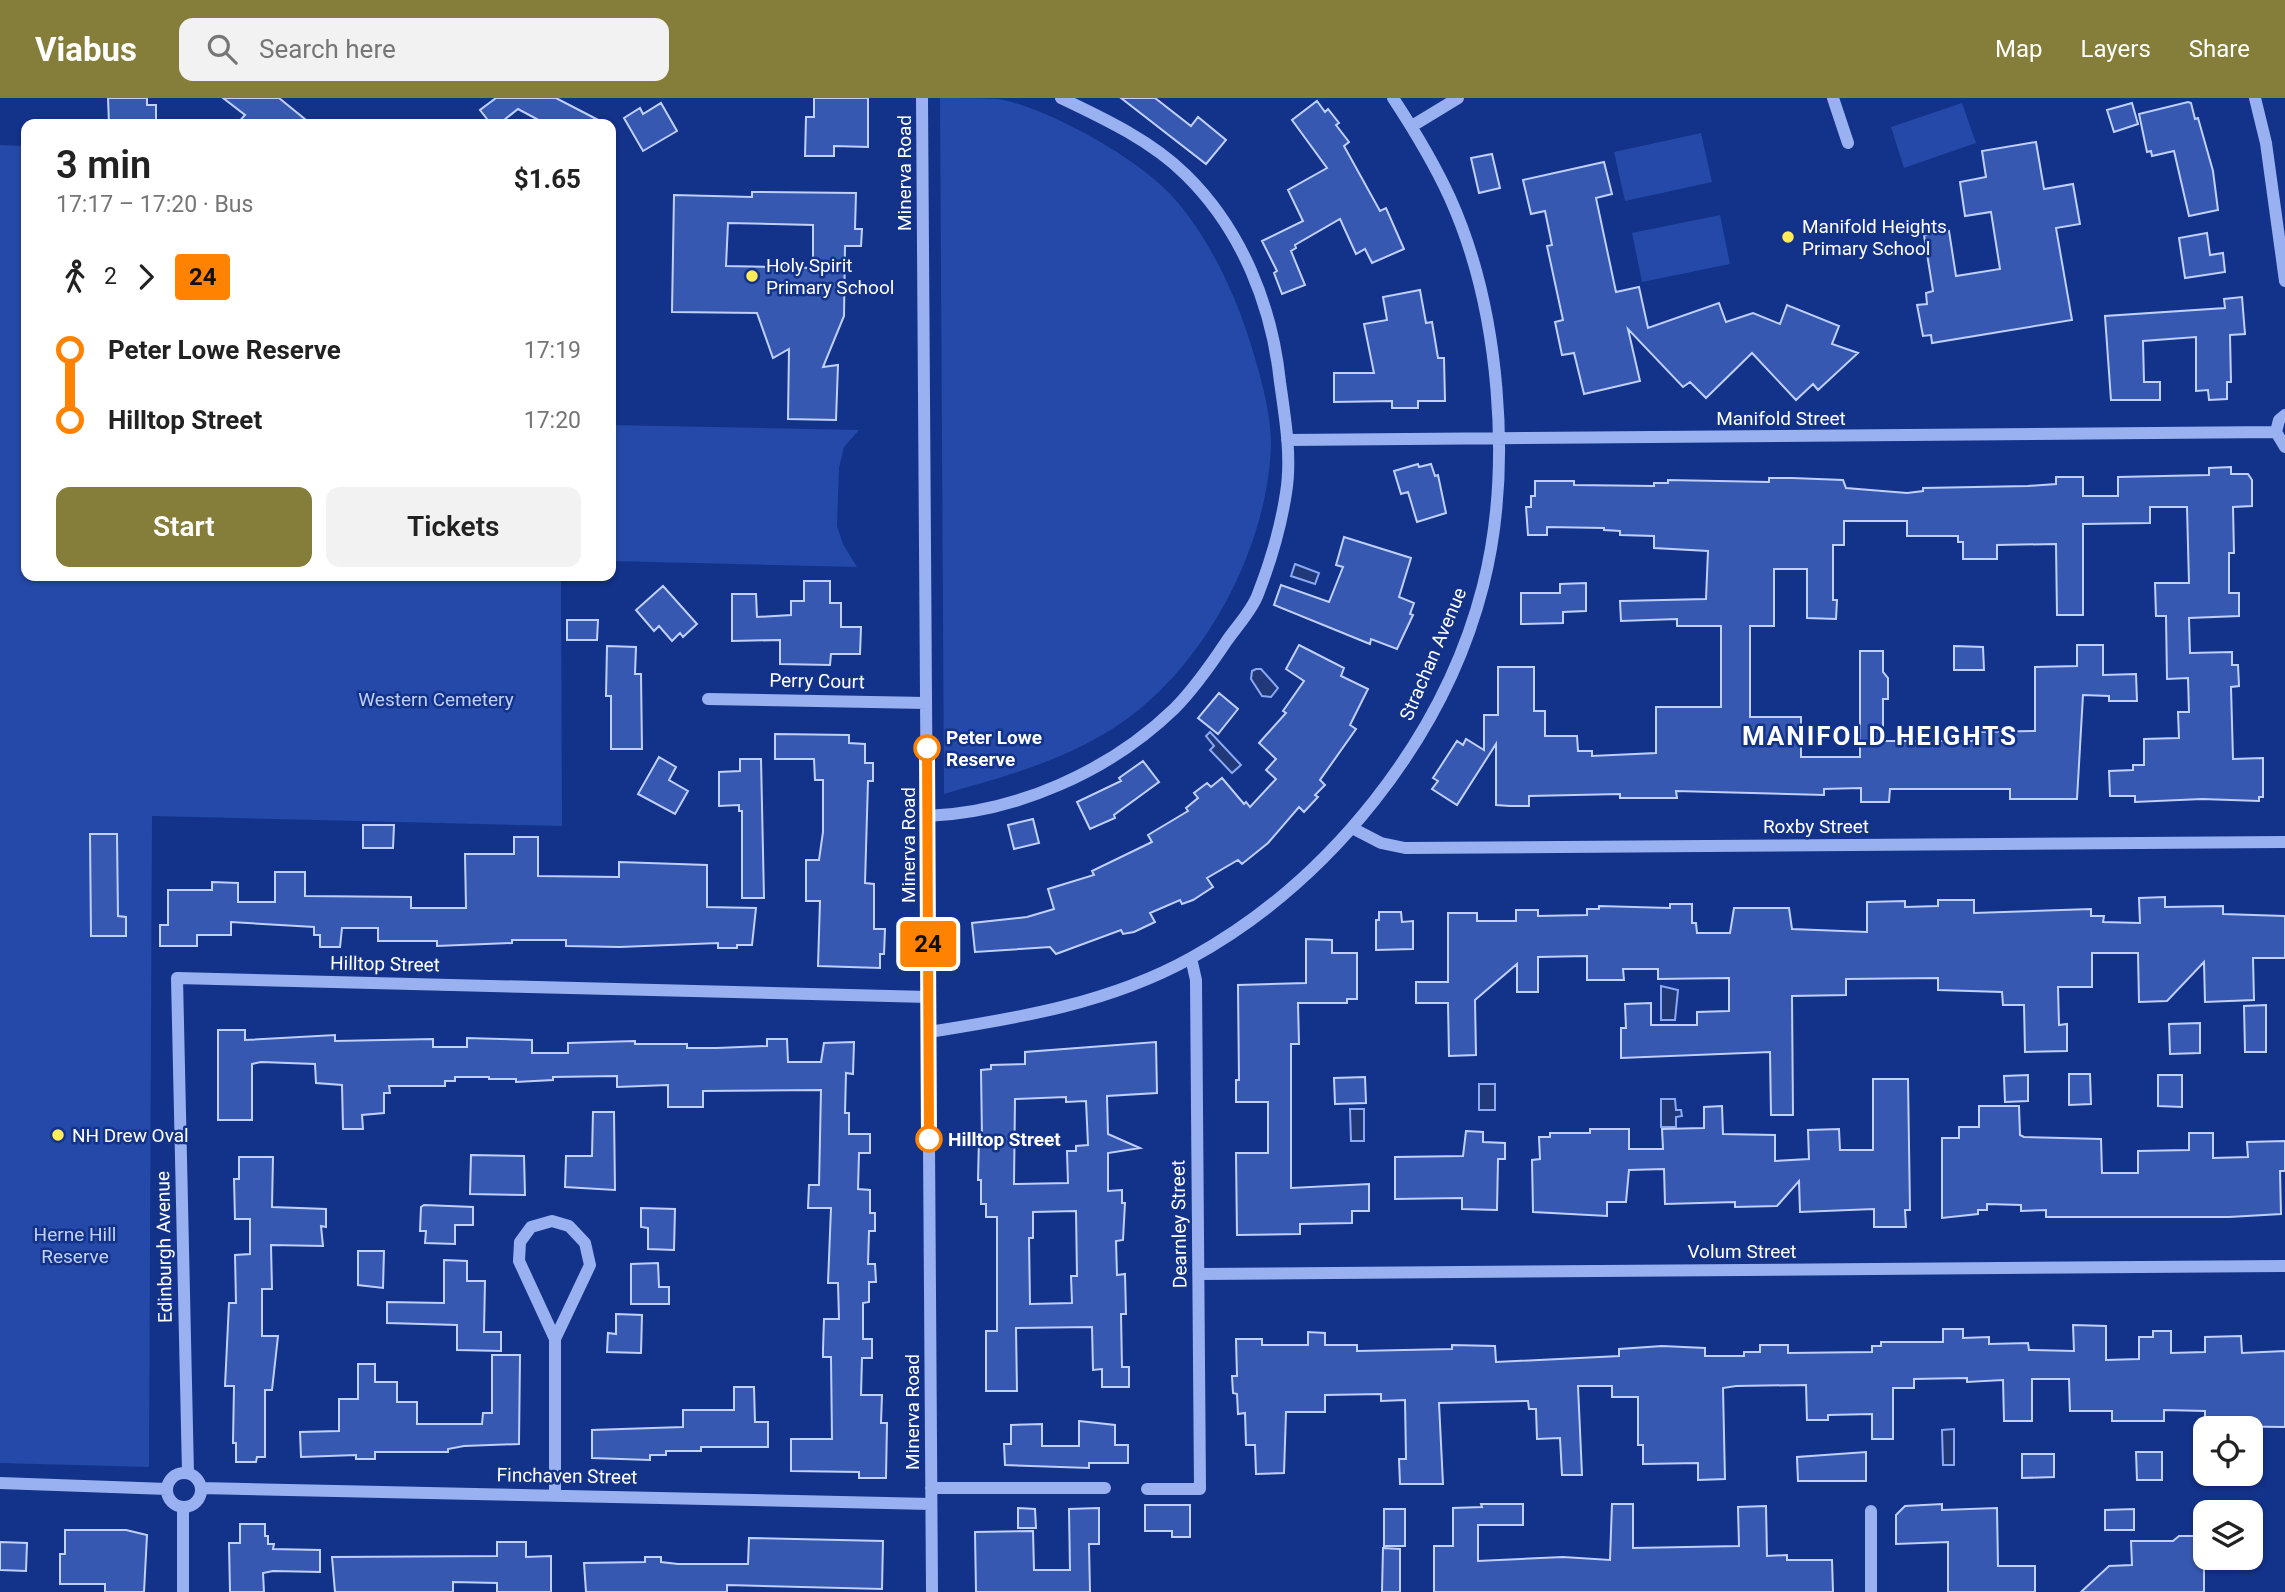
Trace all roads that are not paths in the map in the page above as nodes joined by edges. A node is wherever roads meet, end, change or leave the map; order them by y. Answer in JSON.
{"nodes":[{"id":1,"x":922,"y":98,"type":"edge"},
{"id":2,"x":1061,"y":98,"type":"edge"},
{"id":3,"x":1393,"y":98,"type":"edge"},
{"id":4,"x":1458,"y":98,"type":"edge"},
{"id":5,"x":1833,"y":98,"type":"edge"},
{"id":6,"x":2255,"y":98,"type":"edge"},
{"id":7,"x":1412,"y":126,"type":"junction"},
{"id":8,"x":1848,"y":143,"type":"dead end"},
{"id":9,"x":2285,"y":281,"type":"edge"},
{"id":10,"x":2285,"y":415,"type":"edge"},
{"id":11,"x":2276,"y":432,"type":"junction"},
{"id":12,"x":1498,"y":439,"type":"junction"},
{"id":13,"x":1287,"y":440,"type":"junction"},
{"id":14,"x":2285,"y":447,"type":"edge"},
{"id":15,"x":708,"y":699,"type":"dead end"},
{"id":16,"x":926,"y":703,"type":"junction"},
{"id":17,"x":927,"y":816,"type":"junction"},
{"id":18,"x":1352,"y":828,"type":"junction"},
{"id":19,"x":2285,"y":842,"type":"edge"},
{"id":20,"x":1191,"y":958,"type":"junction"},
{"id":21,"x":177,"y":978,"type":"joint"},
{"id":22,"x":928,"y":996,"type":"junction"},
{"id":23,"x":929,"y":1032,"type":"junction"},
{"id":24,"x":2285,"y":1266,"type":"edge"},
{"id":25,"x":1199,"y":1274,"type":"junction"},
{"id":26,"x":555,"y":1339,"type":"junction"},
{"id":27,"x":188,"y":1473,"type":"junction"},
{"id":28,"x":0,"y":1483,"type":"edge"},
{"id":29,"x":201,"y":1488,"type":"junction"},
{"id":30,"x":932,"y":1488,"type":"junction"},
{"id":31,"x":1105,"y":1488,"type":"dead end"},
{"id":32,"x":167,"y":1489,"type":"junction"},
{"id":33,"x":1147,"y":1489,"type":"dead end"},
{"id":34,"x":555,"y":1495,"type":"junction"},
{"id":35,"x":932,"y":1504,"type":"junction"},
{"id":36,"x":183,"y":1507,"type":"junction"},
{"id":37,"x":1871,"y":1511,"type":"dead end"},
{"id":38,"x":183,"y":1592,"type":"edge"},
{"id":39,"x":932,"y":1592,"type":"edge"},
{"id":40,"x":1871,"y":1592,"type":"edge"}],
"edges":[{"from":1,"to":16,"type":"street","name":"Minerva Road"},
{"from":2,"to":13,"type":"street"},
{"from":3,"to":7,"type":"street","name":"Strachan Avenue"},
{"from":4,"to":7,"type":"street"},
{"from":5,"to":8,"type":"street"},
{"from":6,"to":9,"type":"street"},
{"from":7,"to":12,"type":"street","name":"Strachan Avenue"},
{"from":10,"to":11,"type":"street"},
{"from":11,"to":12,"type":"street","name":"Manifold Street"},
{"from":11,"to":14,"type":"street"},
{"from":12,"to":13,"type":"street","name":"Manifold Street"},
{"from":12,"to":18,"type":"street","name":"Strachan Avenue"},
{"from":13,"to":17,"type":"street"},
{"from":15,"to":16,"type":"street","name":"Perry Court"},
{"from":16,"to":17,"type":"street","name":"Minerva Road"},
{"from":17,"to":22,"type":"street","name":"Minerva Road"},
{"from":18,"to":19,"type":"street","name":"Roxby Street"},
{"from":18,"to":20,"type":"street","name":"Strachan Avenue"},
{"from":20,"to":23,"type":"street","name":"Strachan Avenue"},
{"from":20,"to":25,"type":"street","name":"Dearnley Street"},
{"from":21,"to":22,"type":"street","name":"Hilltop Street"},
{"from":21,"to":27,"type":"street","name":"Edinburgh Avenue"},
{"from":22,"to":23,"type":"street","name":"Minerva Road"},
{"from":23,"to":30,"type":"street","name":"Minerva Road"},
{"from":24,"to":25,"type":"street","name":"Volum Street"},
{"from":25,"to":33,"type":"street","name":"Dearnley Street"},
{"from":26,"to":26,"type":"street"},
{"from":26,"to":34,"type":"street"},
{"from":27,"to":29,"type":"street"},
{"from":27,"to":32,"type":"street"},
{"from":28,"to":32,"type":"street"},
{"from":29,"to":34,"type":"street","name":"Finchaven Street"},
{"from":29,"to":36,"type":"street"},
{"from":30,"to":31,"type":"street"},
{"from":30,"to":35,"type":"street","name":"Minerva Road"},
{"from":32,"to":36,"type":"street"},
{"from":34,"to":35,"type":"street","name":"Finchaven Street"},
{"from":35,"to":39,"type":"street","name":"Minerva Road"},
{"from":36,"to":38,"type":"street"},
{"from":37,"to":40,"type":"street"}]}
